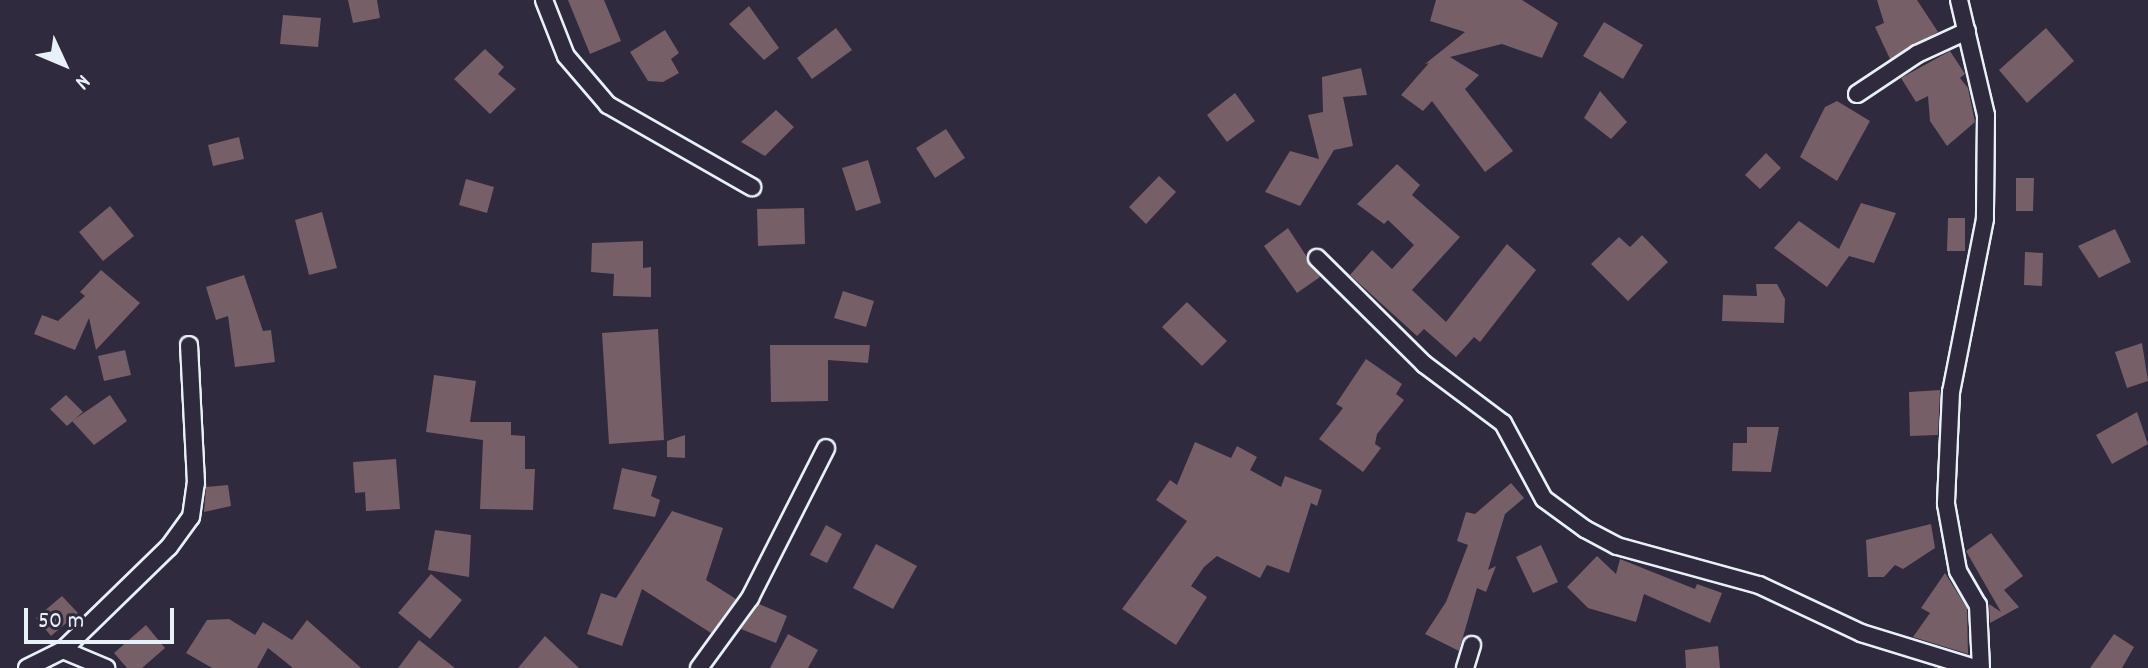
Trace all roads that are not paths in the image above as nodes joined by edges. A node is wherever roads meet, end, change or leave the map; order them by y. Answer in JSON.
{"nodes":[{"id":1,"x":544,"y":0,"type":"edge"},
{"id":2,"x":1959,"y":0,"type":"edge"},
{"id":3,"x":1967,"y":31,"type":"junction"},
{"id":4,"x":1857,"y":94,"type":"dead end"},
{"id":5,"x":752,"y":187,"type":"dead end"},
{"id":6,"x":1317,"y":258,"type":"dead end"},
{"id":7,"x":189,"y":345,"type":"dead end"},
{"id":8,"x":826,"y":448,"type":"dead end"},
{"id":9,"x":1472,"y":645,"type":"dead end"},
{"id":10,"x":63,"y":650,"type":"junction"},
{"id":11,"x":27,"y":668,"type":"edge"},
{"id":12,"x":106,"y":668,"type":"edge"},
{"id":13,"x":699,"y":668,"type":"edge"},
{"id":14,"x":1465,"y":668,"type":"edge"},
{"id":15,"x":1978,"y":668,"type":"edge"}],
"edges":[{"from":1,"to":5,"type":"street"},
{"from":2,"to":3,"type":"street"},
{"from":3,"to":4,"type":"street"},
{"from":3,"to":15,"type":"street"},
{"from":6,"to":15,"type":"street"},
{"from":7,"to":10,"type":"street"},
{"from":8,"to":13,"type":"street"},
{"from":9,"to":14,"type":"street"},
{"from":10,"to":11,"type":"street"},
{"from":10,"to":12,"type":"street"}]}
